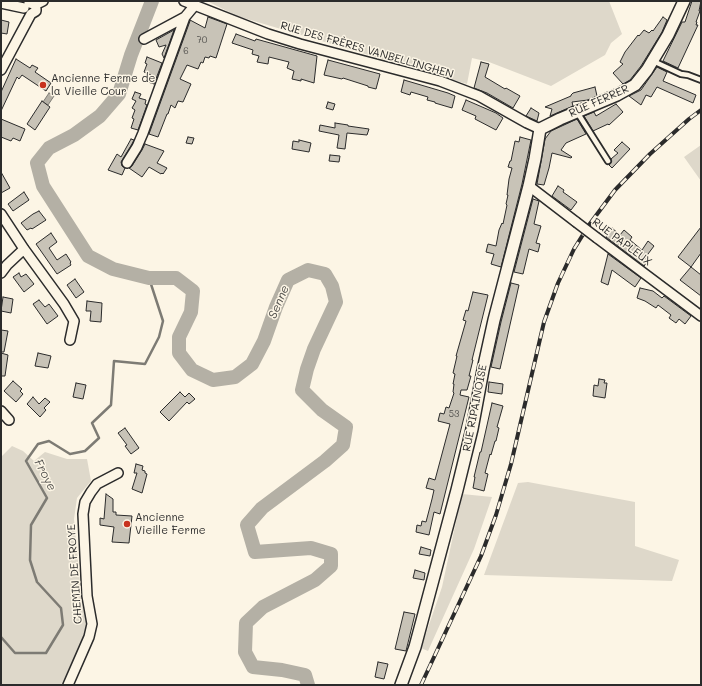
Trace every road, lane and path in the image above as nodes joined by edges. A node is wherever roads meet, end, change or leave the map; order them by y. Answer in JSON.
{"nodes":[{"id":1,"x":184,"y":1,"type":"edge"},
{"id":2,"x":684,"y":1,"type":"edge"},
{"id":3,"x":39,"y":3,"type":"edge"},
{"id":4,"x":1,"y":4,"type":"edge"},
{"id":5,"x":195,"y":5,"type":"junction"},
{"id":6,"x":28,"y":11,"type":"junction"},
{"id":7,"x":185,"y":17,"type":"junction"},
{"id":8,"x":144,"y":39,"type":"dead end"},
{"id":9,"x":652,"y":61,"type":"junction"},
{"id":10,"x":1,"y":70,"type":"edge"},
{"id":11,"x":701,"y":80,"type":"edge"},
{"id":12,"x":577,"y":111,"type":"junction"},
{"id":13,"x":540,"y":129,"type":"junction"},
{"id":14,"x":608,"y":162,"type":"dead end"},
{"id":15,"x":127,"y":163,"type":"dead end"},
{"id":16,"x":529,"y":186,"type":"junction"},
{"id":17,"x":1,"y":214,"type":"edge"},
{"id":18,"x":24,"y":249,"type":"junction"},
{"id":19,"x":1,"y":273,"type":"edge"},
{"id":20,"x":701,"y":316,"type":"edge"},
{"id":21,"x":70,"y":340,"type":"dead end"},
{"id":22,"x":1,"y":411,"type":"edge"},
{"id":23,"x":9,"y":420,"type":"dead end"},
{"id":24,"x":118,"y":473,"type":"dead end"},
{"id":25,"x":68,"y":685,"type":"edge"},
{"id":26,"x":401,"y":685,"type":"edge"}],
"edges":[{"from":1,"to":5,"type":"street","name":"RUE DES FRÈRES VANBELLINGHEN"},
{"from":2,"to":9,"type":"street","name":"RUE FERRER"},
{"from":3,"to":6,"type":"street"},
{"from":4,"to":6,"type":"street"},
{"from":5,"to":7,"type":"street"},
{"from":5,"to":13,"type":"street","name":"RUE DES FRÈRES VANBELLINGHEN"},
{"from":6,"to":10,"type":"street"},
{"from":7,"to":8,"type":"street"},
{"from":7,"to":15,"type":"street"},
{"from":9,"to":11,"type":"lane"},
{"from":9,"to":12,"type":"street","name":"RUE FERRER"},
{"from":12,"to":13,"type":"street","name":"RUE FERRER"},
{"from":12,"to":14,"type":"lane"},
{"from":13,"to":16,"type":"street","name":"RUE RIPAINOISE"},
{"from":16,"to":20,"type":"street","name":"RUE PAPLEUX","bridge":true},
{"from":16,"to":26,"type":"street","name":"RUE RIPAINOISE"},
{"from":17,"to":18,"type":"street"},
{"from":18,"to":19,"type":"street"},
{"from":18,"to":21,"type":"street"},
{"from":22,"to":23,"type":"street"},
{"from":24,"to":25,"type":"street","name":"CHEMIN DE FROYE"}]}
